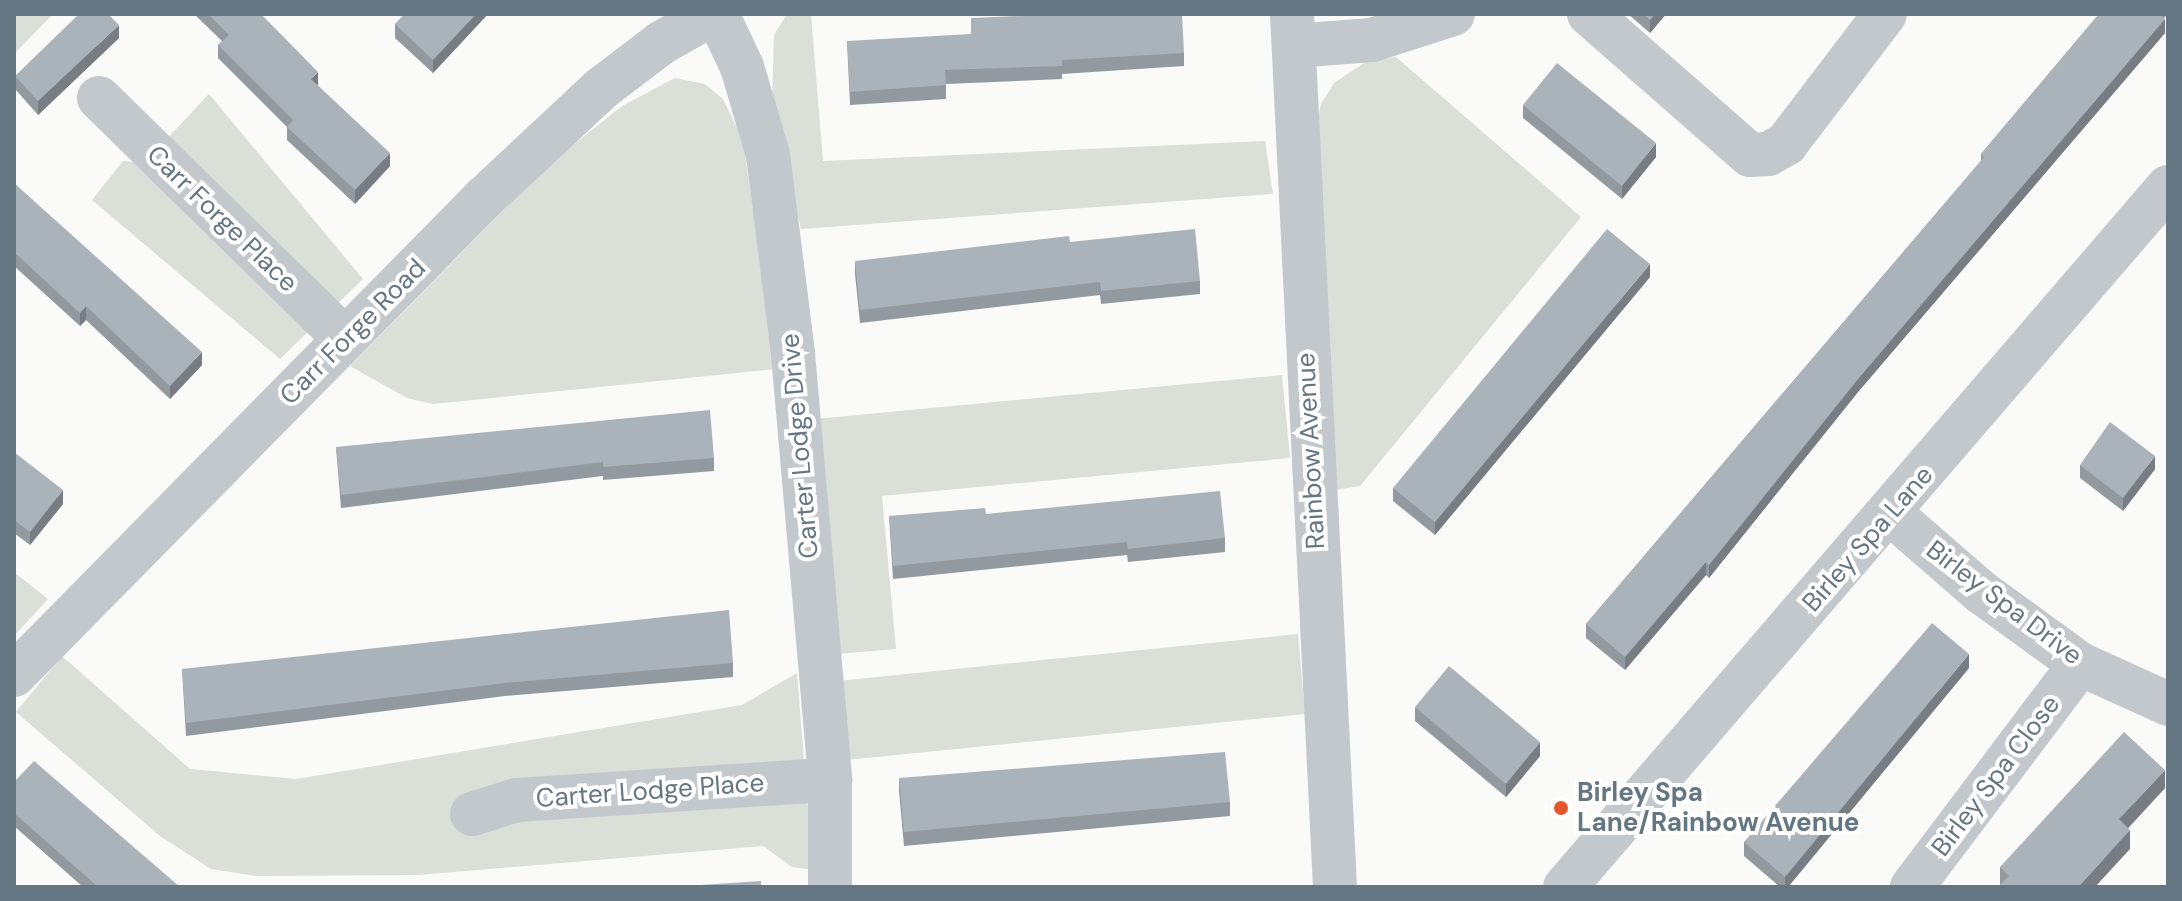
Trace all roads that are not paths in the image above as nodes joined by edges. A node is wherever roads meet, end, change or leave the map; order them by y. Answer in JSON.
{"nodes":[{"id":1,"x":714,"y":14,"type":"edge"},
{"id":2,"x":1453,"y":14,"type":"edge"},
{"id":3,"x":1589,"y":14,"type":"edge"},
{"id":4,"x":1885,"y":14,"type":"edge"},
{"id":5,"x":1293,"y":30,"type":"edge"},
{"id":6,"x":99,"y":98,"type":"dead end"},
{"id":7,"x":2168,"y":187,"type":"edge"},
{"id":8,"x":345,"y":339,"type":"junction"},
{"id":9,"x":1890,"y":513,"type":"junction"},
{"id":10,"x":2080,"y":664,"type":"junction"},
{"id":11,"x":14,"y":675,"type":"edge"},
{"id":12,"x":2168,"y":704,"type":"edge"},
{"id":13,"x":830,"y":780,"type":"junction"},
{"id":14,"x":472,"y":814,"type":"dead end"},
{"id":15,"x":830,"y":887,"type":"edge"},
{"id":16,"x":1335,"y":887,"type":"edge"},
{"id":17,"x":1565,"y":887,"type":"edge"},
{"id":18,"x":1912,"y":887,"type":"edge"}],
"edges":[{"from":1,"to":8,"type":"street","name":"Carr Forge Road"},
{"from":1,"to":13,"type":"street","name":"Carter Lodge Drive"},
{"from":2,"to":5,"type":"street"},
{"from":3,"to":4,"type":"street"},
{"from":5,"to":16,"type":"street","name":"Rainbow Avenue"},
{"from":6,"to":8,"type":"street","name":"Carr Forge Place"},
{"from":7,"to":9,"type":"street","name":"Birley Spa Lane"},
{"from":8,"to":11,"type":"street","name":"Carr Forge Road"},
{"from":9,"to":10,"type":"street","name":"Birley Spa Drive"},
{"from":9,"to":17,"type":"street","name":"Birley Spa Lane"},
{"from":10,"to":12,"type":"street","name":"Birley Spa Drive"},
{"from":10,"to":18,"type":"street","name":"Birley Spa Close"},
{"from":13,"to":14,"type":"street","name":"Carter Lodge Place"},
{"from":13,"to":15,"type":"street","name":"Carter Lodge Drive"}]}
